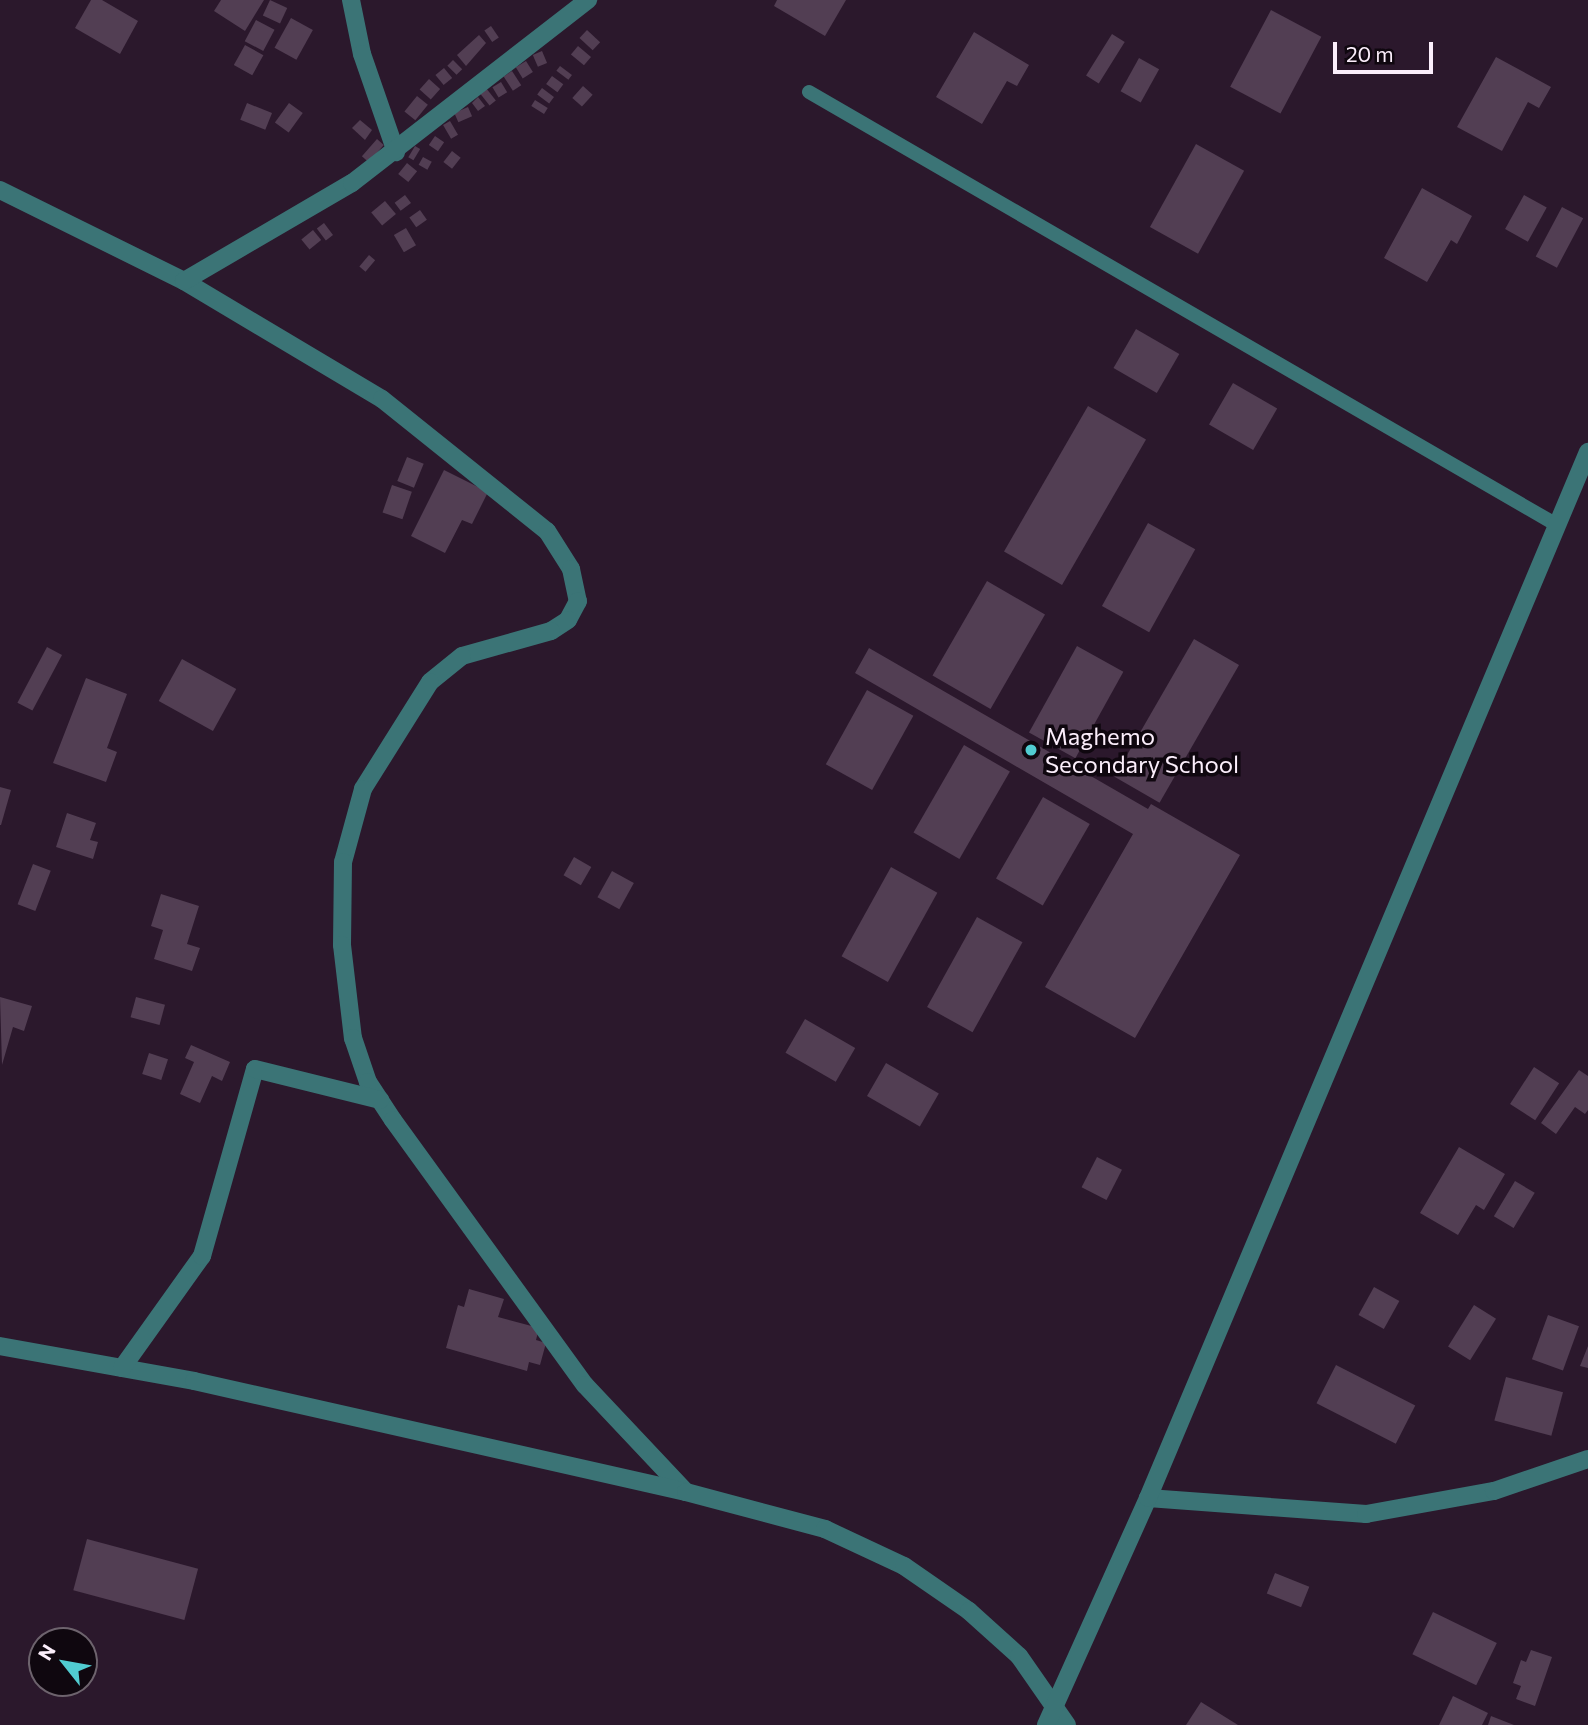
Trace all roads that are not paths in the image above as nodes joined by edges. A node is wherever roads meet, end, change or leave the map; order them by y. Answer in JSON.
{"nodes":[{"id":1,"x":351,"y":0,"type":"edge"},
{"id":2,"x":588,"y":0,"type":"edge"},
{"id":3,"x":809,"y":92,"type":"dead end"},
{"id":4,"x":396,"y":152,"type":"junction"},
{"id":5,"x":0,"y":190,"type":"edge"},
{"id":6,"x":184,"y":281,"type":"junction"},
{"id":7,"x":1588,"y":452,"type":"edge"},
{"id":8,"x":1557,"y":525,"type":"junction"},
{"id":9,"x":380,"y":1100,"type":"junction"},
{"id":10,"x":0,"y":1346,"type":"edge"},
{"id":11,"x":122,"y":1368,"type":"junction"},
{"id":12,"x":1588,"y":1459,"type":"edge"},
{"id":13,"x":686,"y":1492,"type":"junction"},
{"id":14,"x":1148,"y":1498,"type":"junction"},
{"id":15,"x":1054,"y":1707,"type":"junction"},
{"id":16,"x":1046,"y":1725,"type":"edge"},
{"id":17,"x":1067,"y":1725,"type":"edge"}],
"edges":[{"from":1,"to":4,"type":"street"},
{"from":2,"to":4,"type":"street"},
{"from":3,"to":8,"type":"lane"},
{"from":4,"to":6,"type":"street"},
{"from":5,"to":6,"type":"street"},
{"from":6,"to":9,"type":"street"},
{"from":7,"to":8,"type":"street"},
{"from":8,"to":14,"type":"street"},
{"from":9,"to":11,"type":"street"},
{"from":9,"to":13,"type":"street"},
{"from":10,"to":11,"type":"street"},
{"from":11,"to":13,"type":"street"},
{"from":12,"to":14,"type":"street"},
{"from":13,"to":15,"type":"street"},
{"from":14,"to":15,"type":"street"},
{"from":15,"to":16,"type":"street"},
{"from":15,"to":17,"type":"street"}]}
